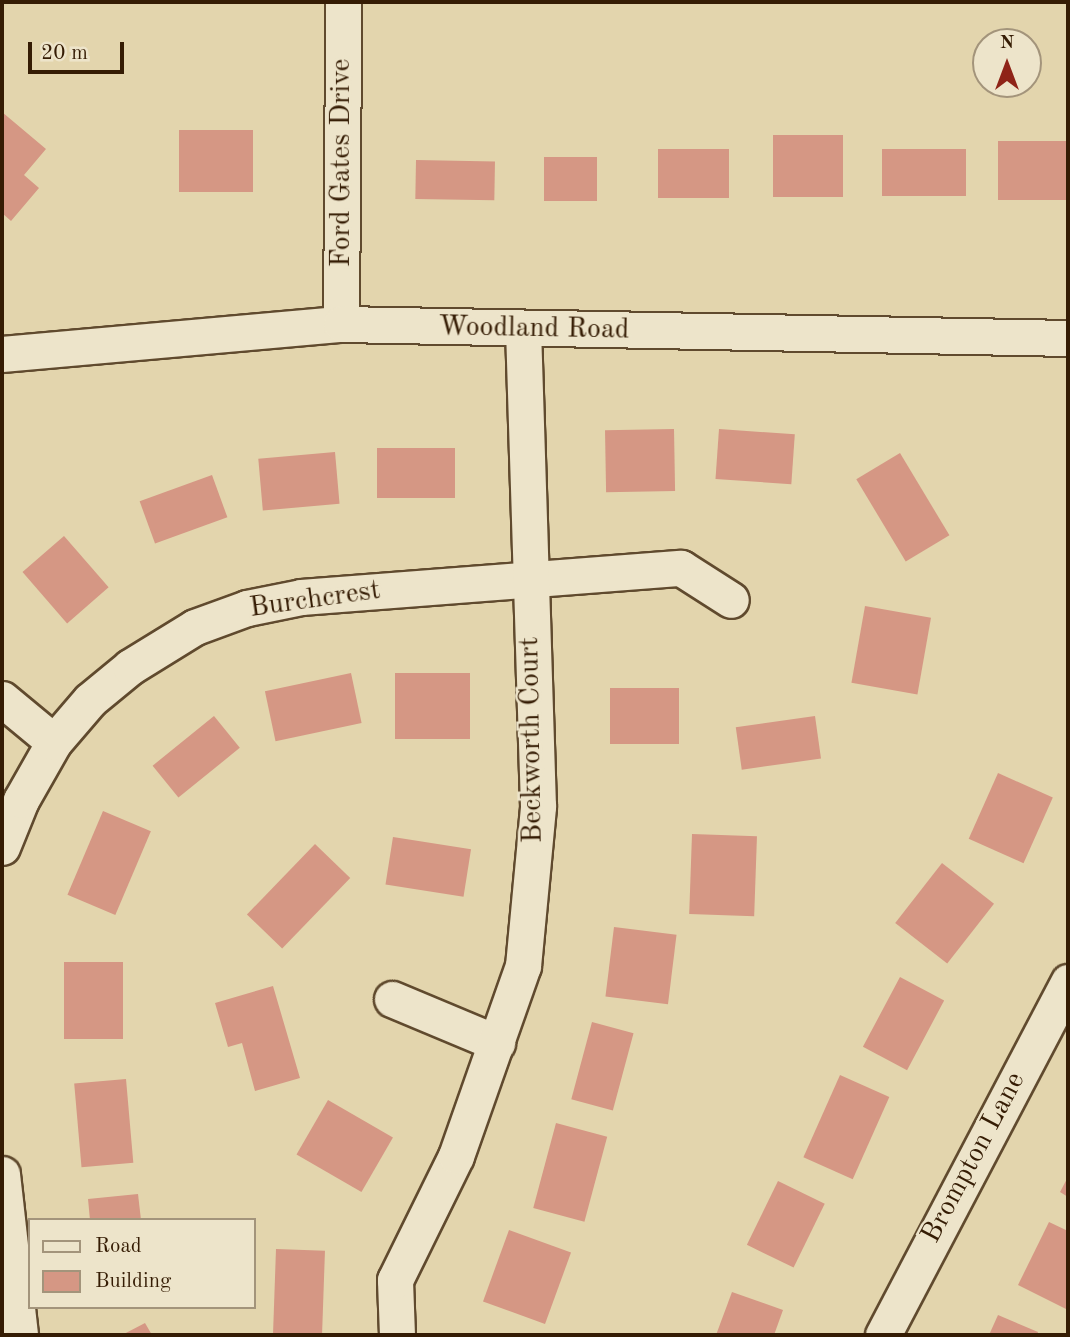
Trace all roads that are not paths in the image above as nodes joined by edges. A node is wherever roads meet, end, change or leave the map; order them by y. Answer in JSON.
{"nodes":[{"id":1,"x":343,"y":2,"type":"edge"},
{"id":2,"x":341,"y":324,"type":"junction"},
{"id":3,"x":523,"y":329,"type":"junction"},
{"id":4,"x":1068,"y":338,"type":"edge"},
{"id":5,"x":2,"y":354,"type":"edge"},
{"id":6,"x":529,"y":577,"type":"junction"},
{"id":7,"x":731,"y":600,"type":"dead end"},
{"id":8,"x":2,"y":699,"type":"edge"},
{"id":9,"x":54,"y":742,"type":"junction"},
{"id":10,"x":2,"y":847,"type":"edge"},
{"id":11,"x":1068,"y":982,"type":"edge"},
{"id":12,"x":392,"y":999,"type":"dead end"},
{"id":13,"x":497,"y":1043,"type":"junction"},
{"id":14,"x":2,"y":1174,"type":"edge"},
{"id":15,"x":20,"y":1335,"type":"edge"},
{"id":16,"x":397,"y":1335,"type":"edge"},
{"id":17,"x":883,"y":1335,"type":"edge"}],
"edges":[{"from":1,"to":2,"type":"street","name":"Ford Gates Drive"},
{"from":2,"to":3,"type":"street","name":"Woodland Road"},
{"from":2,"to":5,"type":"street","name":"Woodland Road"},
{"from":3,"to":4,"type":"street","name":"Woodland Road"},
{"from":3,"to":6,"type":"street","name":"Beckworth Court"},
{"from":6,"to":7,"type":"street","name":"Burchcrest"},
{"from":6,"to":9,"type":"street","name":"Burchcrest"},
{"from":6,"to":13,"type":"street","name":"Beckworth Court"},
{"from":8,"to":9,"type":"street"},
{"from":9,"to":10,"type":"street","name":"Burchcrest"},
{"from":11,"to":17,"type":"street","name":"Brompton Lane"},
{"from":12,"to":13,"type":"street"},
{"from":13,"to":16,"type":"street","name":"Beckworth Court"},
{"from":14,"to":15,"type":"street"}]}
